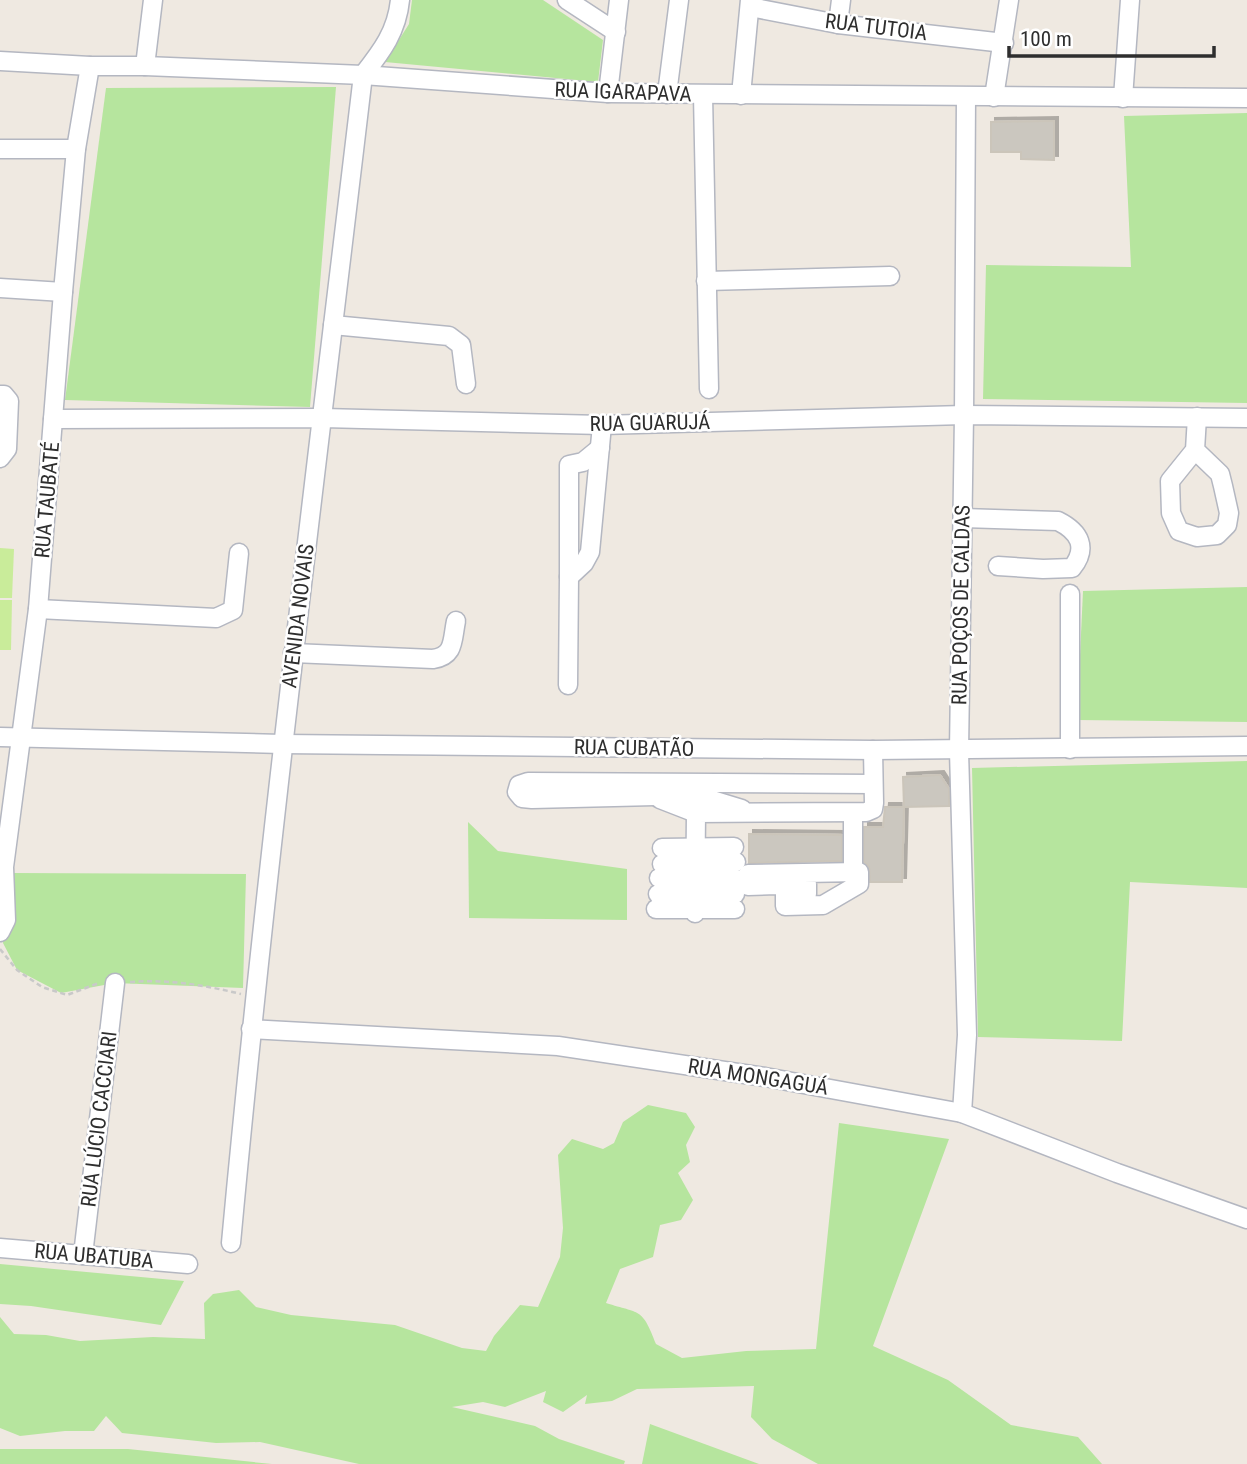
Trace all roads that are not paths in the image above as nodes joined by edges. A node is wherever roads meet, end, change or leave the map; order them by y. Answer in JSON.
{"nodes":[{"id":1,"x":153,"y":0,"type":"edge"},
{"id":2,"x":400,"y":0,"type":"edge"},
{"id":3,"x":567,"y":0,"type":"edge"},
{"id":4,"x":619,"y":0,"type":"edge"},
{"id":5,"x":679,"y":0,"type":"edge"},
{"id":6,"x":841,"y":0,"type":"edge"},
{"id":7,"x":1009,"y":0,"type":"edge"},
{"id":8,"x":1130,"y":0,"type":"edge"},
{"id":9,"x":750,"y":3,"type":"edge"},
{"id":10,"x":838,"y":24,"type":"junction"},
{"id":11,"x":615,"y":32,"type":"junction"},
{"id":12,"x":1004,"y":43,"type":"junction"},
{"id":13,"x":0,"y":61,"type":"edge"},
{"id":14,"x":145,"y":65,"type":"junction"},
{"id":15,"x":90,"y":66,"type":"junction"},
{"id":16,"x":363,"y":75,"type":"junction"},
{"id":17,"x":608,"y":93,"type":"junction"},
{"id":18,"x":667,"y":94,"type":"junction"},
{"id":19,"x":703,"y":95,"type":"junction"},
{"id":20,"x":741,"y":95,"type":"junction"},
{"id":21,"x":966,"y":97,"type":"junction"},
{"id":22,"x":994,"y":97,"type":"junction"},
{"id":23,"x":1123,"y":98,"type":"junction"},
{"id":24,"x":1247,"y":98,"type":"edge"},
{"id":25,"x":0,"y":149,"type":"edge"},
{"id":26,"x":76,"y":149,"type":"junction"},
{"id":27,"x":890,"y":276,"type":"dead end"},
{"id":28,"x":706,"y":281,"type":"junction"},
{"id":29,"x":0,"y":288,"type":"edge"},
{"id":30,"x":63,"y":292,"type":"junction"},
{"id":31,"x":333,"y":326,"type":"junction"},
{"id":32,"x":466,"y":384,"type":"dead end"},
{"id":33,"x":709,"y":389,"type":"dead end"},
{"id":34,"x":0,"y":395,"type":"edge"},
{"id":35,"x":964,"y":415,"type":"junction"},
{"id":36,"x":1197,"y":417,"type":"junction"},
{"id":37,"x":323,"y":418,"type":"junction"},
{"id":38,"x":1247,"y":418,"type":"edge"},
{"id":39,"x":54,"y":419,"type":"junction"},
{"id":40,"x":602,"y":425,"type":"junction"},
{"id":41,"x":600,"y":448,"type":"junction"},
{"id":42,"x":1195,"y":450,"type":"junction"},
{"id":43,"x":0,"y":458,"type":"edge"},
{"id":44,"x":963,"y":518,"type":"junction"},
{"id":45,"x":239,"y":553,"type":"dead end"},
{"id":46,"x":998,"y":566,"type":"dead end"},
{"id":47,"x":569,"y":577,"type":"junction"},
{"id":48,"x":1070,"y":594,"type":"dead end"},
{"id":49,"x":38,"y":609,"type":"junction"},
{"id":50,"x":456,"y":621,"type":"dead end"},
{"id":51,"x":293,"y":653,"type":"junction"},
{"id":52,"x":568,"y":685,"type":"dead end"},
{"id":53,"x":0,"y":737,"type":"edge"},
{"id":54,"x":21,"y":737,"type":"junction"},
{"id":55,"x":282,"y":744,"type":"junction"},
{"id":56,"x":1247,"y":746,"type":"edge"},
{"id":57,"x":1070,"y":749,"type":"junction"},
{"id":58,"x":873,"y":750,"type":"junction"},
{"id":59,"x":959,"y":751,"type":"junction"},
{"id":60,"x":873,"y":783,"type":"junction"},
{"id":61,"x":696,"y":804,"type":"junction"},
{"id":62,"x":853,"y":813,"type":"junction"},
{"id":63,"x":2,"y":867,"type":"edge"},
{"id":64,"x":853,"y":872,"type":"junction"},
{"id":65,"x":659,"y":878,"type":"junction"},
{"id":66,"x":736,"y":878,"type":"junction"},
{"id":67,"x":696,"y":884,"type":"junction"},
{"id":68,"x":0,"y":932,"type":"edge"},
{"id":69,"x":115,"y":983,"type":"road end"},
{"id":70,"x":251,"y":1029,"type":"junction"},
{"id":71,"x":962,"y":1114,"type":"junction"},
{"id":72,"x":1247,"y":1219,"type":"edge"},
{"id":73,"x":231,"y":1243,"type":"dead end"},
{"id":74,"x":0,"y":1248,"type":"edge"},
{"id":75,"x":83,"y":1255,"type":"junction"},
{"id":76,"x":188,"y":1264,"type":"dead end"}],
"edges":[{"from":1,"to":14,"type":"street"},
{"from":2,"to":16,"type":"street","name":"AVENIDA NOVAIS"},
{"from":3,"to":11,"type":"street"},
{"from":4,"to":11,"type":"street"},
{"from":5,"to":18,"type":"street"},
{"from":6,"to":10,"type":"street"},
{"from":7,"to":12,"type":"street"},
{"from":8,"to":23,"type":"street"},
{"from":9,"to":10,"type":"street","name":"RUA TUTOIA"},
{"from":9,"to":20,"type":"street"},
{"from":10,"to":12,"type":"street","name":"RUA TUTOIA"},
{"from":11,"to":17,"type":"street"},
{"from":12,"to":22,"type":"street"},
{"from":13,"to":15,"type":"street","name":"RUA IGARAPAVA"},
{"from":14,"to":15,"type":"street","name":"RUA IGARAPAVA"},
{"from":14,"to":16,"type":"street","name":"RUA IGARAPAVA"},
{"from":15,"to":26,"type":"street","name":"RUA TAUBATÉ"},
{"from":16,"to":17,"type":"street","name":"RUA IGARAPAVA"},
{"from":16,"to":31,"type":"street","name":"AVENIDA NOVAIS"},
{"from":17,"to":18,"type":"street","name":"RUA IGARAPAVA"},
{"from":18,"to":19,"type":"street","name":"RUA IGARAPAVA"},
{"from":19,"to":20,"type":"street","name":"RUA IGARAPAVA"},
{"from":19,"to":28,"type":"street"},
{"from":20,"to":21,"type":"street","name":"RUA IGARAPAVA"},
{"from":21,"to":22,"type":"street","name":"RUA IGARAPAVA"},
{"from":21,"to":35,"type":"street","name":"RUA POÇOS DE CALDAS"},
{"from":22,"to":23,"type":"street","name":"RUA IGARAPAVA"},
{"from":23,"to":24,"type":"street","name":"RUA IGARAPAVA"},
{"from":25,"to":26,"type":"street"},
{"from":26,"to":30,"type":"street","name":"RUA TAUBATÉ"},
{"from":27,"to":28,"type":"street"},
{"from":28,"to":33,"type":"street"},
{"from":29,"to":30,"type":"street"},
{"from":30,"to":39,"type":"street","name":"RUA TAUBATÉ"},
{"from":31,"to":32,"type":"street"},
{"from":31,"to":37,"type":"street","name":"AVENIDA NOVAIS"},
{"from":34,"to":43,"type":"street"},
{"from":35,"to":36,"type":"street","name":"RUA GUARUJÁ"},
{"from":35,"to":40,"type":"street","name":"RUA GUARUJÁ"},
{"from":35,"to":44,"type":"street","name":"RUA POÇOS DE CALDAS"},
{"from":36,"to":38,"type":"street","name":"RUA GUARUJÁ"},
{"from":36,"to":42,"type":"street"},
{"from":37,"to":39,"type":"street","name":"RUA GUARUJÁ"},
{"from":37,"to":40,"type":"street","name":"RUA GUARUJÁ"},
{"from":37,"to":51,"type":"street","name":"AVENIDA NOVAIS"},
{"from":39,"to":49,"type":"street","name":"RUA TAUBATÉ"},
{"from":40,"to":41,"type":"street"},
{"from":41,"to":47,"type":"street"},
{"from":41,"to":47,"type":"street"},
{"from":42,"to":42,"type":"street"},
{"from":44,"to":46,"type":"street"},
{"from":44,"to":59,"type":"street","name":"RUA POÇOS DE CALDAS"},
{"from":45,"to":49,"type":"street"},
{"from":47,"to":52,"type":"street"},
{"from":48,"to":57,"type":"street"},
{"from":49,"to":54,"type":"street","name":"RUA TAUBATÉ"},
{"from":50,"to":51,"type":"street"},
{"from":51,"to":55,"type":"street","name":"AVENIDA NOVAIS"},
{"from":53,"to":54,"type":"street","name":"RUA CUBATÃO"},
{"from":54,"to":55,"type":"street","name":"RUA CUBATÃO"},
{"from":54,"to":63,"type":"street","name":"RUA TAUBATÉ"},
{"from":55,"to":58,"type":"street","name":"RUA CUBATÃO"},
{"from":55,"to":70,"type":"street","name":"AVENIDA NOVAIS"},
{"from":56,"to":57,"type":"street","name":"RUA CUBATÃO"},
{"from":57,"to":59,"type":"street","name":"RUA CUBATÃO"},
{"from":58,"to":59,"type":"street","name":"RUA CUBATÃO"},
{"from":58,"to":60,"type":"street"},
{"from":59,"to":71,"type":"street","name":"RUA POÇOS DE CALDAS"},
{"from":60,"to":61,"type":"street"},
{"from":60,"to":62,"type":"street"},
{"from":61,"to":62,"type":"street"},
{"from":61,"to":67,"type":"street"},
{"from":62,"to":64,"type":"street"},
{"from":63,"to":68,"type":"street","name":"RUA TAUBATÉ"},
{"from":64,"to":64,"type":"street"},
{"from":65,"to":67,"type":"street"},
{"from":65,"to":67,"type":"street"},
{"from":65,"to":67,"type":"street"},
{"from":66,"to":67,"type":"street"},
{"from":66,"to":67,"type":"street"},
{"from":66,"to":67,"type":"street"},
{"from":69,"to":75,"type":"street","name":"RUA LÚCIO CACCIARI"},
{"from":70,"to":71,"type":"street","name":"RUA MONGAGUÁ"},
{"from":70,"to":73,"type":"street","name":"AVENIDA NOVAIS"},
{"from":71,"to":72,"type":"street","name":"RUA MONGAGUÁ"},
{"from":74,"to":75,"type":"street","name":"RUA UBATUBA"},
{"from":75,"to":76,"type":"street","name":"RUA UBATUBA"}]}
